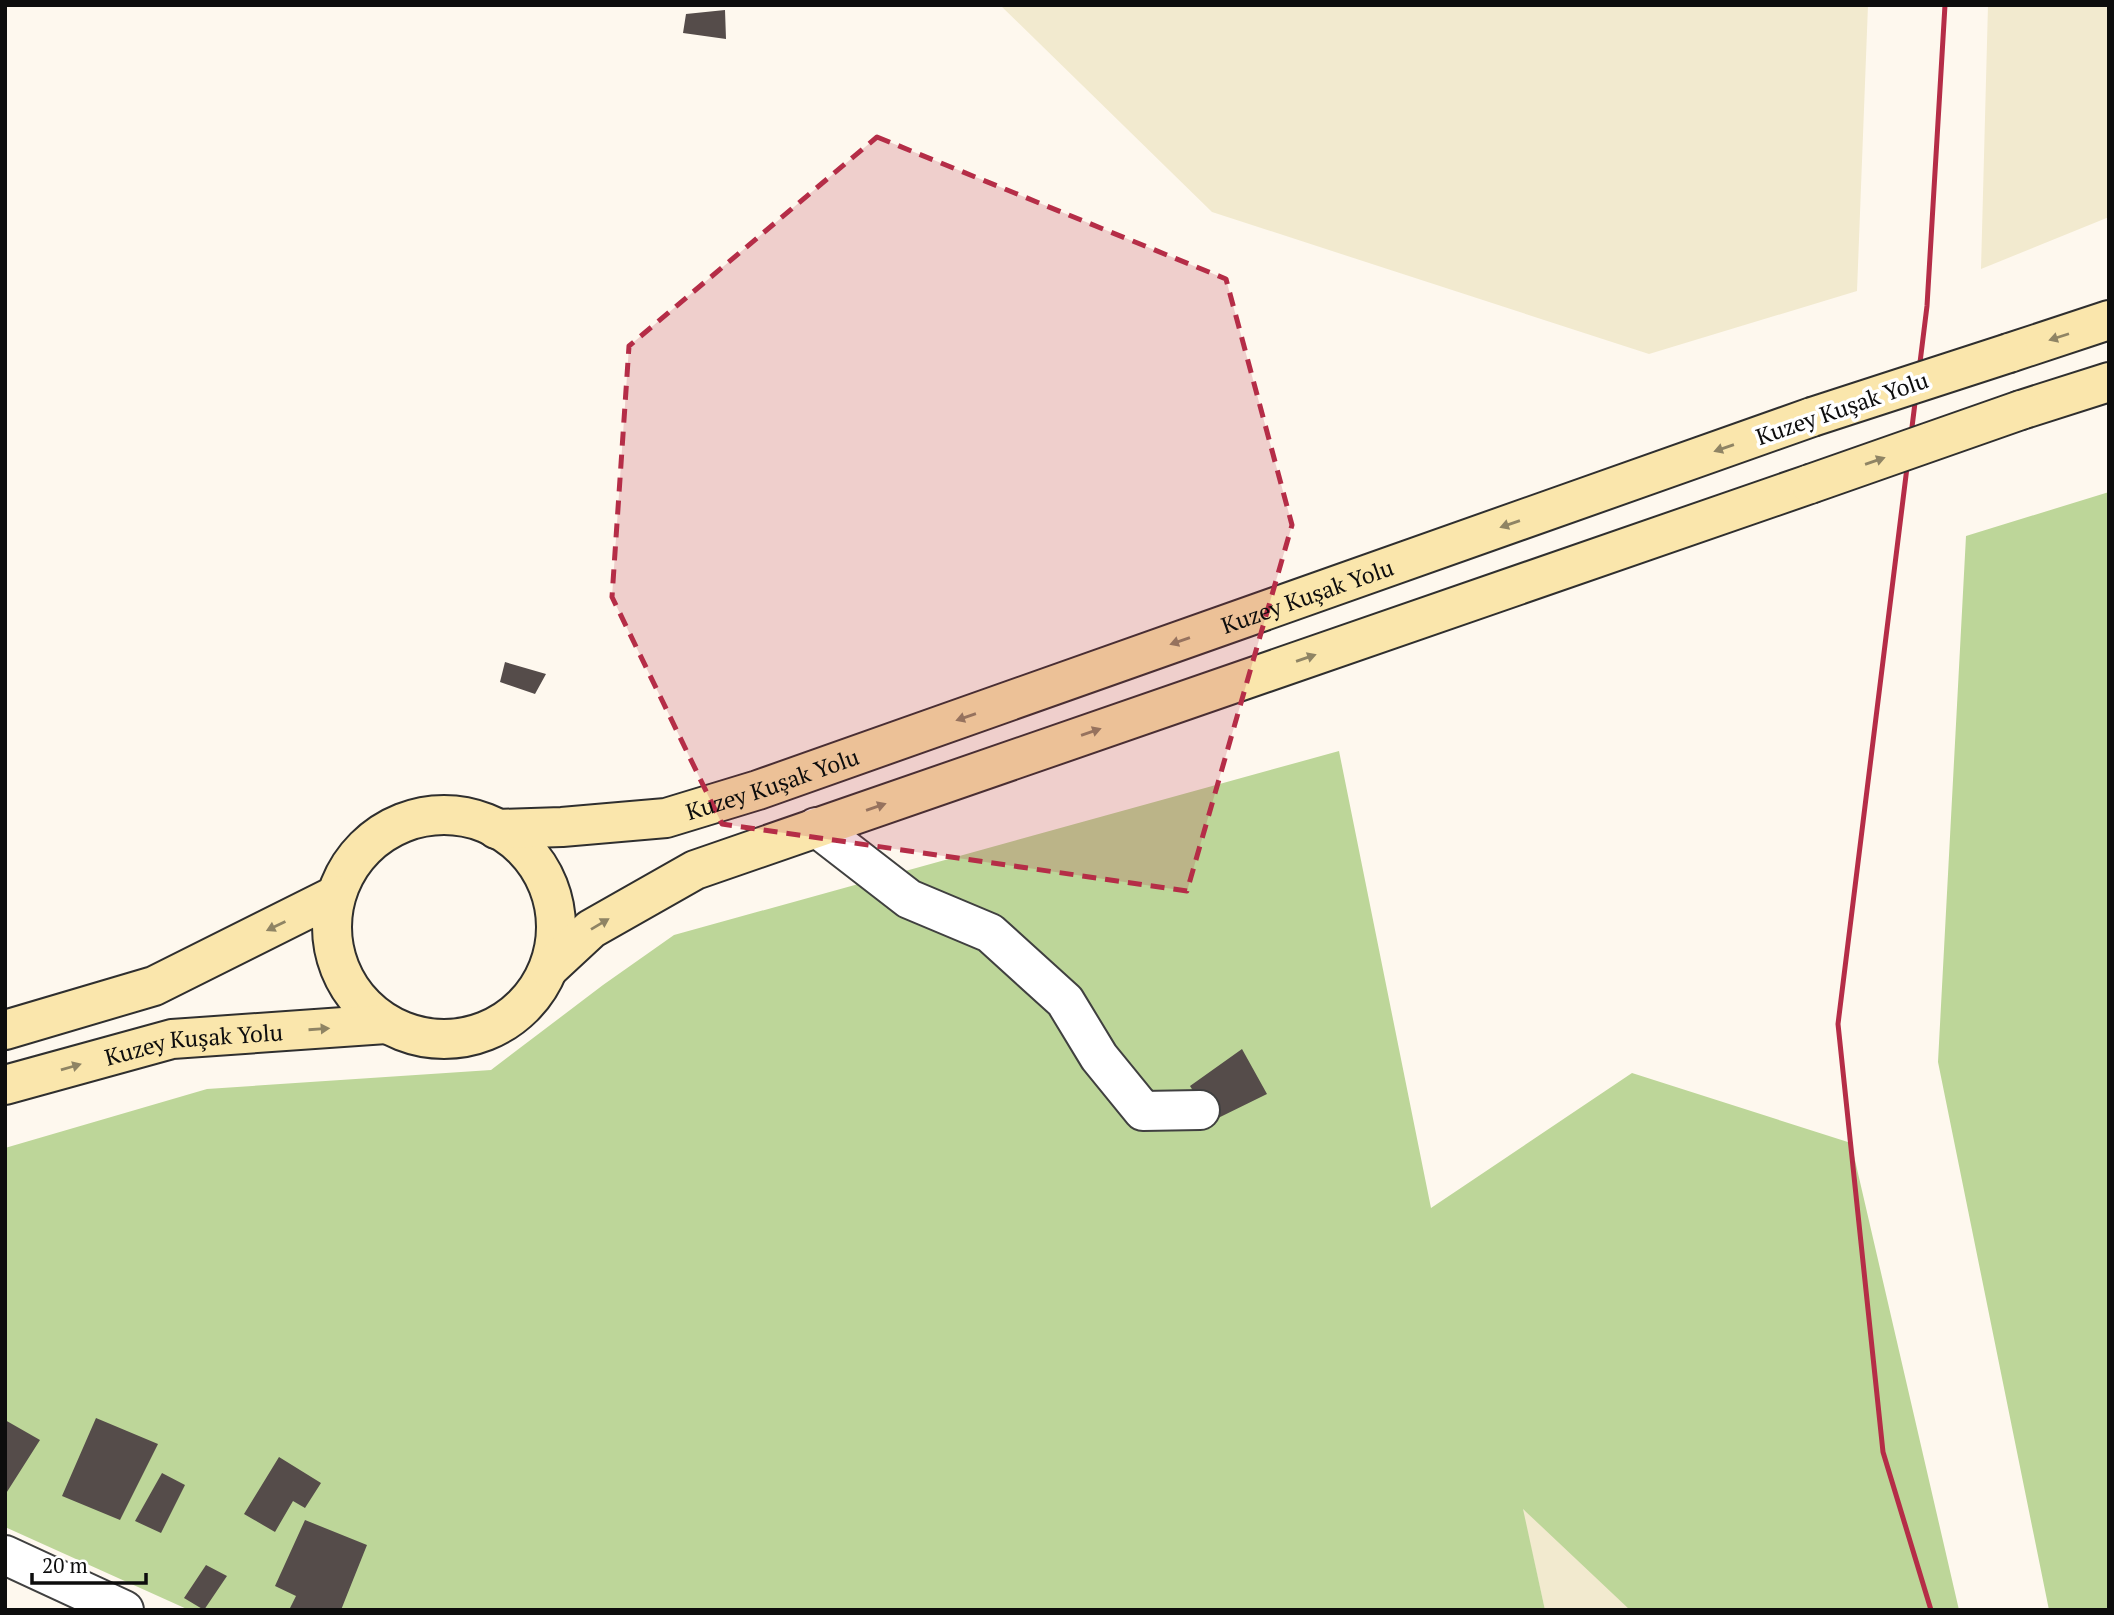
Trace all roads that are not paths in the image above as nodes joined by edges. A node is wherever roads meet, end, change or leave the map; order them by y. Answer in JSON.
{"nodes":[{"id":1,"x":2109,"y":320,"type":"edge"},
{"id":2,"x":2109,"y":382,"type":"edge"},
{"id":3,"x":816,"y":827,"type":"junction"},
{"id":4,"x":496,"y":828,"type":"junction"},
{"id":5,"x":336,"y":895,"type":"junction"},
{"id":6,"x":549,"y":968,"type":"junction"},
{"id":7,"x":386,"y":1024,"type":"junction"},
{"id":8,"x":5,"y":1030,"type":"edge"},
{"id":9,"x":5,"y":1085,"type":"edge"},
{"id":10,"x":1200,"y":1111,"type":"dead end"},
{"id":11,"x":5,"y":1555,"type":"edge"},
{"id":12,"x":124,"y":1610,"type":"edge"}],
"edges":[{"from":1,"to":4,"type":"main road","name":"Kuzey Kuşak Yolu","one_way":true,"bridge":true},
{"from":3,"to":2,"type":"main road","one_way":true,"bridge":true},
{"from":6,"to":3,"type":"main road","one_way":true},
{"from":3,"to":10,"type":"street"},
{"from":4,"to":5,"type":"main road"},
{"from":4,"to":6,"type":"main road"},
{"from":5,"to":7,"type":"main road"},
{"from":5,"to":8,"type":"main road","one_way":true},
{"from":6,"to":7,"type":"main road"},
{"from":9,"to":7,"type":"main road","name":"Kuzey Kuşak Yolu","one_way":true},
{"from":11,"to":12,"type":"street"}]}
